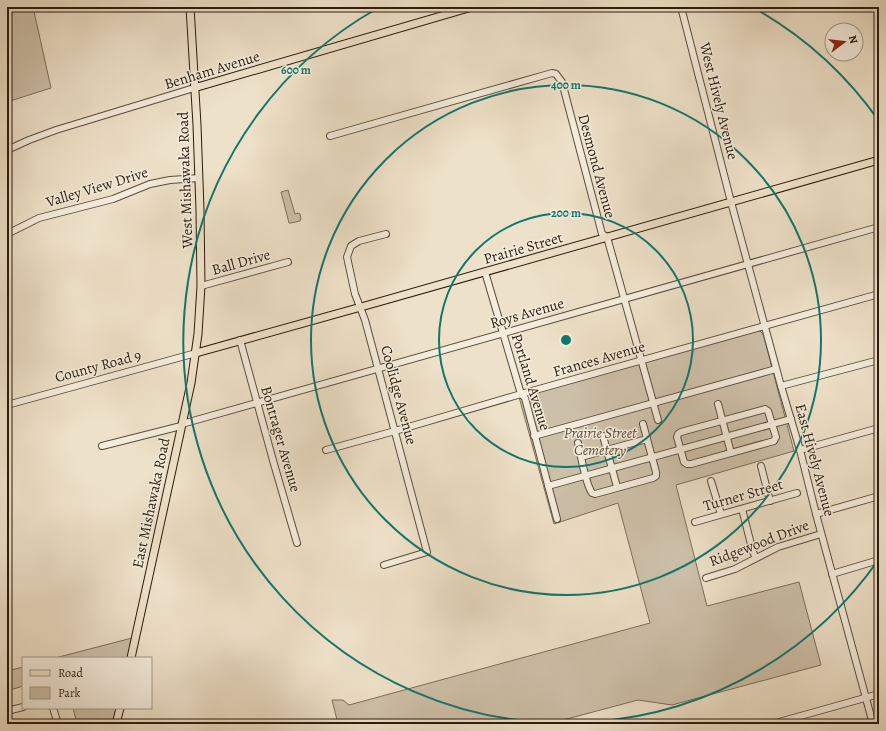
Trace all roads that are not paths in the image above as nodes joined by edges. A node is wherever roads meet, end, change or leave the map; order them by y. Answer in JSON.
{"nodes":[{"id":1,"x":190,"y":7,"type":"edge"},
{"id":2,"x":472,"y":7,"type":"edge"},
{"id":3,"x":681,"y":7,"type":"edge"},
{"id":4,"x":194,"y":88,"type":"junction"},
{"id":5,"x":330,"y":136,"type":"dead end"},
{"id":6,"x":7,"y":150,"type":"edge"},
{"id":7,"x":879,"y":160,"type":"edge"},
{"id":8,"x":199,"y":178,"type":"junction"},
{"id":9,"x":731,"y":202,"type":"junction"},
{"id":10,"x":879,"y":228,"type":"edge"},
{"id":11,"x":7,"y":234,"type":"edge"},
{"id":12,"x":386,"y":234,"type":"dead end"},
{"id":13,"x":607,"y":237,"type":"junction"},
{"id":14,"x":288,"y":262,"type":"dead end"},
{"id":15,"x":748,"y":265,"type":"junction"},
{"id":16,"x":485,"y":272,"type":"junction"},
{"id":17,"x":201,"y":286,"type":"junction"},
{"id":18,"x":879,"y":294,"type":"edge"},
{"id":19,"x":624,"y":299,"type":"junction"},
{"id":20,"x":361,"y":307,"type":"junction"},
{"id":21,"x":765,"y":326,"type":"junction"},
{"id":22,"x":503,"y":334,"type":"junction"},
{"id":23,"x":240,"y":340,"type":"junction"},
{"id":24,"x":196,"y":353,"type":"junction"},
{"id":25,"x":879,"y":360,"type":"edge"},
{"id":26,"x":642,"y":361,"type":"junction"},
{"id":27,"x":378,"y":368,"type":"junction"},
{"id":28,"x":776,"y":369,"type":"junction"},
{"id":29,"x":781,"y":386,"type":"junction"},
{"id":30,"x":521,"y":394,"type":"junction"},
{"id":31,"x":257,"y":402,"type":"junction"},
{"id":32,"x":653,"y":403,"type":"junction"},
{"id":33,"x":7,"y":404,"type":"edge"},
{"id":34,"x":718,"y":404,"type":"dead end"},
{"id":35,"x":791,"y":419,"type":"junction"},
{"id":36,"x":658,"y":420,"type":"dead end"},
{"id":37,"x":722,"y":421,"type":"junction"},
{"id":38,"x":643,"y":424,"type":"dead end"},
{"id":39,"x":772,"y":424,"type":"junction"},
{"id":40,"x":182,"y":425,"type":"junction"},
{"id":41,"x":879,"y":428,"type":"edge"},
{"id":42,"x":396,"y":431,"type":"junction"},
{"id":43,"x":534,"y":436,"type":"junction"},
{"id":44,"x":603,"y":436,"type":"dead end"},
{"id":45,"x":726,"y":436,"type":"junction"},
{"id":46,"x":646,"y":439,"type":"junction"},
{"id":47,"x":578,"y":443,"type":"dead end"},
{"id":48,"x":102,"y":446,"type":"dead end"},
{"id":49,"x":681,"y":449,"type":"junction"},
{"id":50,"x":326,"y":450,"type":"dead end"},
{"id":51,"x":606,"y":450,"type":"junction"},
{"id":52,"x":800,"y":450,"type":"junction"},
{"id":53,"x":731,"y":453,"type":"junction"},
{"id":54,"x":581,"y":457,"type":"junction"},
{"id":55,"x":652,"y":457,"type":"junction"},
{"id":56,"x":761,"y":466,"type":"dead end"},
{"id":57,"x":611,"y":468,"type":"junction"},
{"id":58,"x":586,"y":475,"type":"junction"},
{"id":59,"x":711,"y":481,"type":"dead end"},
{"id":60,"x":548,"y":486,"type":"junction"},
{"id":61,"x":617,"y":488,"type":"junction"},
{"id":62,"x":797,"y":493,"type":"dead end"},
{"id":63,"x":879,"y":496,"type":"edge"},
{"id":64,"x":770,"y":500,"type":"junction"},
{"id":65,"x":742,"y":509,"type":"junction"},
{"id":66,"x":721,"y":514,"type":"junction"},
{"id":67,"x":816,"y":514,"type":"junction"},
{"id":68,"x":557,"y":519,"type":"dead end"},
{"id":69,"x":695,"y":522,"type":"dead end"},
{"id":70,"x":821,"y":534,"type":"junction"},
{"id":71,"x":297,"y":544,"type":"dead end"},
{"id":72,"x":756,"y":558,"type":"junction"},
{"id":73,"x":879,"y":560,"type":"edge"},
{"id":74,"x":384,"y":565,"type":"dead end"},
{"id":75,"x":832,"y":574,"type":"junction"},
{"id":76,"x":706,"y":578,"type":"dead end"},
{"id":77,"x":131,"y":657,"type":"edge"},
{"id":78,"x":879,"y":694,"type":"edge"},
{"id":79,"x":866,"y":698,"type":"junction"},
{"id":80,"x":22,"y":707,"type":"edge"},
{"id":81,"x":53,"y":709,"type":"edge"},
{"id":82,"x":120,"y":709,"type":"edge"},
{"id":83,"x":7,"y":711,"type":"edge"},
{"id":84,"x":7,"y":721,"type":"edge"},
{"id":85,"x":8,"y":724,"type":"edge"},
{"id":86,"x":58,"y":724,"type":"edge"},
{"id":87,"x":116,"y":724,"type":"edge"},
{"id":88,"x":772,"y":724,"type":"edge"},
{"id":89,"x":873,"y":724,"type":"edge"}],
"edges":[{"from":1,"to":4,"type":"main road","name":"West Mishawaka Road"},
{"from":2,"to":4,"type":"main road","name":"Benham Avenue"},
{"from":3,"to":9,"type":"street","name":"West Hively Avenue"},
{"from":4,"to":6,"type":"street","name":"Benham Avenue"},
{"from":4,"to":8,"type":"main road","name":"West Mishawaka Road"},
{"from":5,"to":13,"type":"street","name":"Desmond Avenue"},
{"from":7,"to":9,"type":"main road","name":"Prairie Street"},
{"from":8,"to":11,"type":"street","name":"Valley View Drive"},
{"from":8,"to":17,"type":"main road","name":"West Mishawaka Road"},
{"from":9,"to":13,"type":"main road","name":"Prairie Street"},
{"from":9,"to":15,"type":"street","name":"East Hively Avenue"},
{"from":10,"to":15,"type":"street","name":"Roys Avenue"},
{"from":12,"to":20,"type":"street","name":"Coolidge Avenue"},
{"from":13,"to":16,"type":"main road","name":"Prairie Street"},
{"from":13,"to":19,"type":"street","name":"Desmond Avenue"},
{"from":14,"to":17,"type":"street","name":"Ball Drive"},
{"from":15,"to":19,"type":"street","name":"Roys Avenue"},
{"from":15,"to":21,"type":"street","name":"East Hively Avenue"},
{"from":16,"to":20,"type":"main road","name":"Prairie Street"},
{"from":16,"to":22,"type":"street","name":"Portland Avenue"},
{"from":17,"to":24,"type":"main road","name":"West Mishawaka Road"},
{"from":18,"to":21,"type":"street","name":"Frances Avenue"},
{"from":19,"to":22,"type":"street","name":"Roys Avenue"},
{"from":19,"to":26,"type":"street","name":"Desmond Avenue"},
{"from":20,"to":23,"type":"main road","name":"Prairie Street"},
{"from":20,"to":27,"type":"street","name":"Coolidge Avenue"},
{"from":21,"to":26,"type":"street","name":"Frances Avenue"},
{"from":21,"to":28,"type":"street","name":"East Hively Avenue"},
{"from":22,"to":27,"type":"street","name":"Roys Avenue"},
{"from":22,"to":30,"type":"street","name":"Portland Avenue"},
{"from":23,"to":24,"type":"main road","name":"Prairie Street"},
{"from":23,"to":31,"type":"street","name":"Bontrager Avenue"},
{"from":24,"to":33,"type":"street","name":"County Road 9"},
{"from":24,"to":40,"type":"main road","name":"East Mishawaka Road"},
{"from":25,"to":29,"type":"street"},
{"from":26,"to":30,"type":"street","name":"Frances Avenue"},
{"from":26,"to":32,"type":"street","name":"Desmond Avenue"},
{"from":27,"to":31,"type":"street","name":"Roys Avenue"},
{"from":27,"to":42,"type":"street","name":"Coolidge Avenue"},
{"from":28,"to":29,"type":"street","name":"East Hively Avenue"},
{"from":28,"to":32,"type":"street"},
{"from":29,"to":35,"type":"street","name":"East Hively Avenue"},
{"from":30,"to":42,"type":"street","name":"Frances Avenue"},
{"from":30,"to":43,"type":"street","name":"Portland Avenue"},
{"from":31,"to":40,"type":"street","name":"Roys Avenue"},
{"from":31,"to":71,"type":"street","name":"Bontrager Avenue"},
{"from":32,"to":36,"type":"street","name":"Desmond Avenue"},
{"from":32,"to":43,"type":"street"},
{"from":34,"to":37,"type":"street"},
{"from":35,"to":39,"type":"street"},
{"from":35,"to":52,"type":"street","name":"East Hively Avenue"},
{"from":37,"to":39,"type":"street"},
{"from":37,"to":45,"type":"street"},
{"from":37,"to":49,"type":"street"},
{"from":38,"to":46,"type":"street"},
{"from":39,"to":45,"type":"street"},
{"from":39,"to":53,"type":"street"},
{"from":40,"to":48,"type":"street","name":"Roys Avenue"},
{"from":40,"to":77,"type":"main road","name":"East Mishawaka Road"},
{"from":41,"to":52,"type":"street"},
{"from":42,"to":50,"type":"street","name":"Frances Avenue"},
{"from":42,"to":74,"type":"street","name":"Coolidge Avenue"},
{"from":43,"to":60,"type":"street","name":"Portland Avenue"},
{"from":44,"to":51,"type":"street"},
{"from":45,"to":49,"type":"street"},
{"from":45,"to":53,"type":"street"},
{"from":46,"to":51,"type":"street"},
{"from":46,"to":55,"type":"street"},
{"from":47,"to":54,"type":"street"},
{"from":49,"to":53,"type":"street"},
{"from":49,"to":55,"type":"street"},
{"from":51,"to":54,"type":"street"},
{"from":51,"to":57,"type":"street"},
{"from":52,"to":67,"type":"street","name":"East Hively Avenue"},
{"from":54,"to":58,"type":"street"},
{"from":55,"to":57,"type":"street"},
{"from":55,"to":61,"type":"street"},
{"from":56,"to":64,"type":"street"},
{"from":57,"to":58,"type":"street"},
{"from":57,"to":61,"type":"street"},
{"from":58,"to":60,"type":"street"},
{"from":58,"to":61,"type":"street"},
{"from":59,"to":66,"type":"street"},
{"from":60,"to":68,"type":"street","name":"Portland Avenue"},
{"from":62,"to":64,"type":"street","name":"Turner Street"},
{"from":63,"to":67,"type":"street"},
{"from":64,"to":65,"type":"street","name":"Turner Street"},
{"from":65,"to":66,"type":"street","name":"Turner Street"},
{"from":65,"to":72,"type":"street"},
{"from":66,"to":69,"type":"street","name":"Turner Street"},
{"from":67,"to":70,"type":"street","name":"East Hively Avenue"},
{"from":70,"to":72,"type":"street","name":"Ridgewood Drive"},
{"from":70,"to":75,"type":"street","name":"East Hively Avenue"},
{"from":72,"to":76,"type":"street","name":"Ridgewood Drive"},
{"from":73,"to":75,"type":"street"},
{"from":75,"to":79,"type":"street","name":"East Hively Avenue"},
{"from":78,"to":79,"type":"street"},
{"from":79,"to":88,"type":"street"},
{"from":79,"to":89,"type":"street","name":"East Hively Avenue"},
{"from":80,"to":83,"type":"street"},
{"from":81,"to":86,"type":"street"},
{"from":82,"to":87,"type":"main road"},
{"from":84,"to":85,"type":"street"}]}
